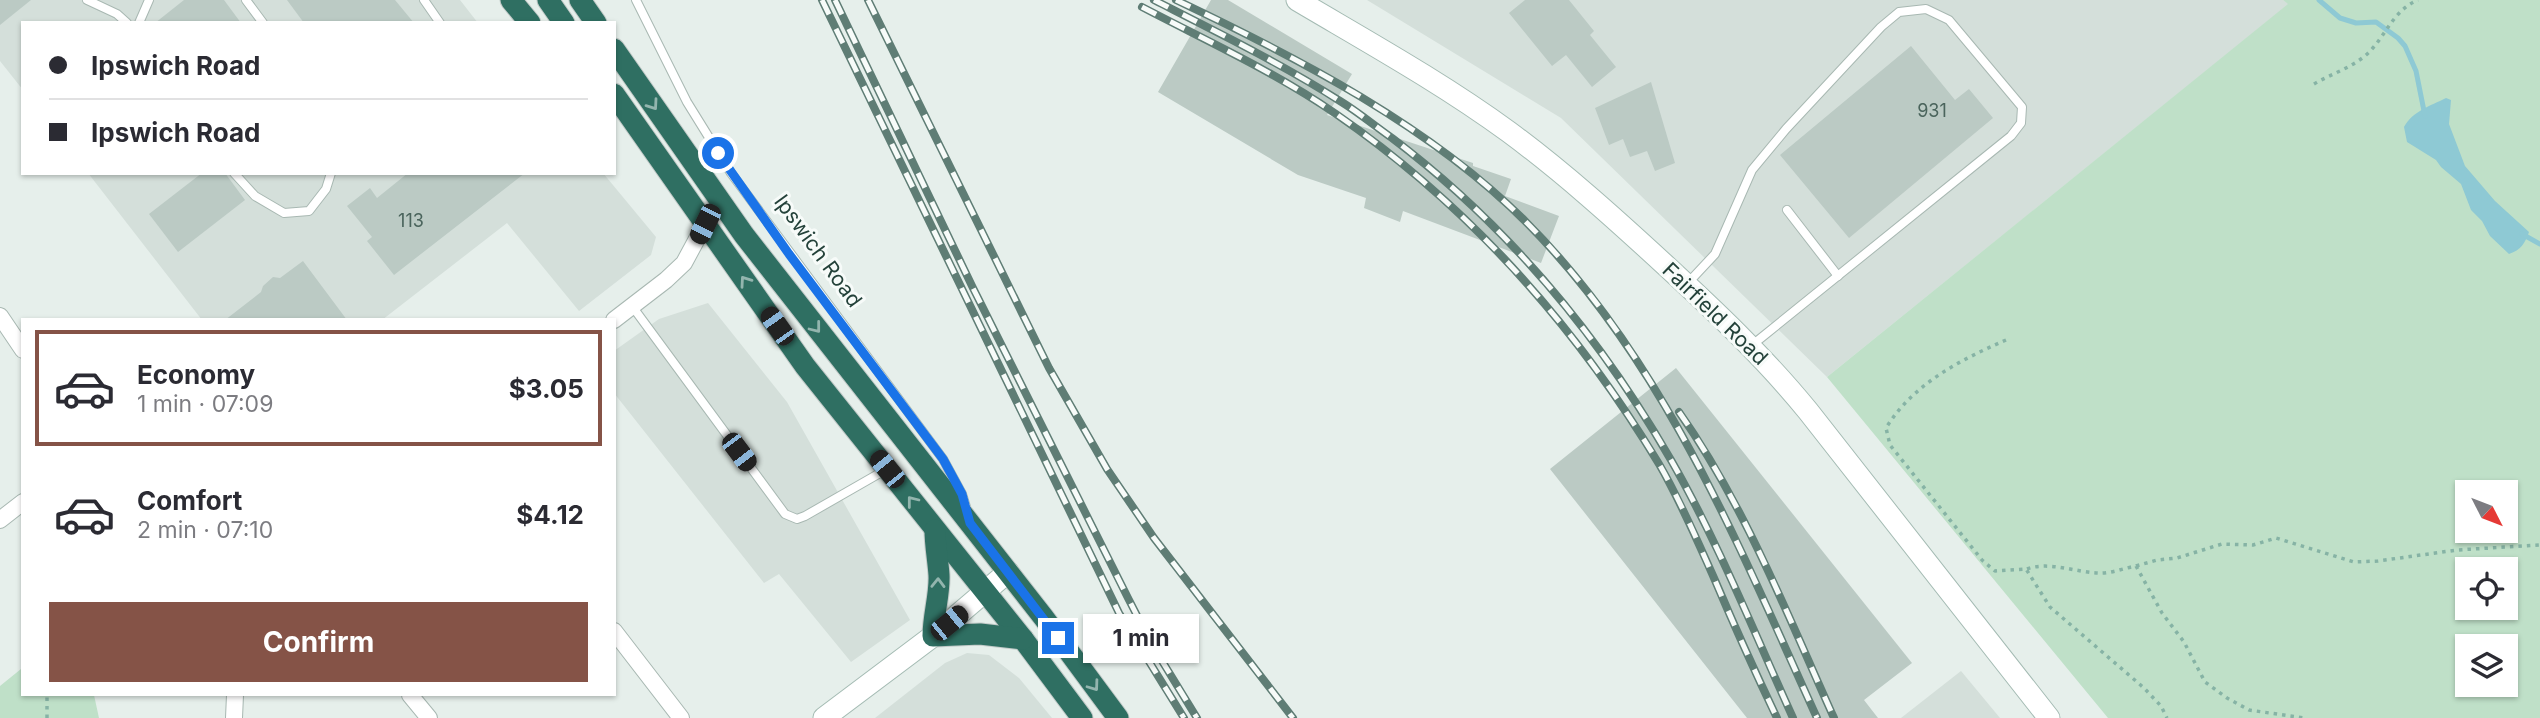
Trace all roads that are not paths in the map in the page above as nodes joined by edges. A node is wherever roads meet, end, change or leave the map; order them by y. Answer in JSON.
{"nodes":[{"id":1,"x":87,"y":0,"type":"edge"},
{"id":2,"x":149,"y":0,"type":"edge"},
{"id":3,"x":246,"y":0,"type":"edge"},
{"id":4,"x":424,"y":0,"type":"edge"},
{"id":5,"x":512,"y":0,"type":"edge"},
{"id":6,"x":548,"y":0,"type":"edge"},
{"id":7,"x":580,"y":0,"type":"edge"},
{"id":8,"x":598,"y":0,"type":"edge"},
{"id":9,"x":636,"y":0,"type":"edge"},
{"id":10,"x":1297,"y":0,"type":"edge"},
{"id":11,"x":125,"y":21,"type":"edge"},
{"id":12,"x":140,"y":21,"type":"edge"},
{"id":13,"x":262,"y":21,"type":"edge"},
{"id":14,"x":439,"y":21,"type":"edge"},
{"id":15,"x":528,"y":21,"type":"edge"},
{"id":16,"x":563,"y":21,"type":"edge"},
{"id":17,"x":596,"y":21,"type":"edge"},
{"id":18,"x":598,"y":21,"type":"edge"},
{"id":19,"x":616,"y":52,"type":"edge"},
{"id":20,"x":616,"y":97,"type":"edge"},
{"id":21,"x":616,"y":120,"type":"edge"},
{"id":22,"x":638,"y":129,"type":"junction"},
{"id":23,"x":236,"y":175,"type":"edge"},
{"id":24,"x":330,"y":175,"type":"edge"},
{"id":25,"x":1787,"y":210,"type":"dead end"},
{"id":26,"x":705,"y":224,"type":"junction"},
{"id":27,"x":1838,"y":276,"type":"junction"},
{"id":28,"x":1686,"y":285,"type":"junction"},
{"id":29,"x":632,"y":306,"type":"junction"},
{"id":30,"x":0,"y":316,"type":"edge"},
{"id":31,"x":616,"y":318,"type":"edge"},
{"id":32,"x":21,"y":346,"type":"edge"},
{"id":33,"x":1751,"y":346,"type":"junction"},
{"id":34,"x":887,"y":469,"type":"junction"},
{"id":35,"x":21,"y":504,"type":"edge"},
{"id":36,"x":0,"y":520,"type":"edge"},
{"id":37,"x":970,"y":523,"type":"junction"},
{"id":38,"x":935,"y":530,"type":"junction"},
{"id":39,"x":1008,"y":572,"type":"junction"},
{"id":40,"x":986,"y":592,"type":"junction"},
{"id":41,"x":616,"y":634,"type":"edge"},
{"id":42,"x":933,"y":636,"type":"junction"},
{"id":43,"x":1023,"y":639,"type":"junction"},
{"id":44,"x":235,"y":696,"type":"edge"},
{"id":45,"x":411,"y":696,"type":"edge"},
{"id":46,"x":234,"y":718,"type":"edge"},
{"id":47,"x":429,"y":718,"type":"edge"},
{"id":48,"x":681,"y":718,"type":"edge"},
{"id":49,"x":825,"y":718,"type":"edge"},
{"id":50,"x":1082,"y":718,"type":"edge"},
{"id":51,"x":1118,"y":718,"type":"edge"},
{"id":52,"x":2049,"y":718,"type":"edge"}],
"edges":[{"from":1,"to":11,"type":"lane"},
{"from":2,"to":12,"type":"lane"},
{"from":3,"to":13,"type":"lane"},
{"from":4,"to":14,"type":"lane"},
{"from":5,"to":15,"type":"highway"},
{"from":6,"to":16,"type":"highway"},
{"from":7,"to":17,"type":"highway"},
{"from":8,"to":18,"type":"highway"},
{"from":9,"to":37,"type":"lane","name":"Ipswich Road"},
{"from":10,"to":28,"type":"main road","name":"Fairfield Road"},
{"from":19,"to":37,"type":"highway","name":"Ipswich Road","one_way":true},
{"from":20,"to":22,"type":"highway"},
{"from":21,"to":22,"type":"highway"},
{"from":22,"to":26,"type":"highway"},
{"from":23,"to":24,"type":"lane"},
{"from":25,"to":27,"type":"lane"},
{"from":26,"to":29,"type":"street"},
{"from":34,"to":26,"type":"highway","one_way":true},
{"from":27,"to":28,"type":"lane"},
{"from":27,"to":33,"type":"lane"},
{"from":28,"to":33,"type":"main road","name":"Fairfield Road"},
{"from":29,"to":31,"type":"street"},
{"from":29,"to":34,"type":"lane"},
{"from":30,"to":32,"type":"street"},
{"from":33,"to":52,"type":"main road","name":"Fairfield Road"},
{"from":38,"to":34,"type":"highway","one_way":true},
{"from":35,"to":36,"type":"street"},
{"from":37,"to":39,"type":"highway","name":"Ipswich Road"},
{"from":38,"to":40,"type":"highway"},
{"from":42,"to":38,"type":"highway","one_way":true},
{"from":39,"to":40,"type":"main road"},
{"from":39,"to":51,"type":"highway","name":"Ipswich Road","one_way":true},
{"from":40,"to":42,"type":"main road"},
{"from":40,"to":43,"type":"highway"},
{"from":41,"to":48,"type":"street"},
{"from":42,"to":43,"type":"highway"},
{"from":42,"to":49,"type":"main road"},
{"from":43,"to":50,"type":"highway"},
{"from":44,"to":46,"type":"street"},
{"from":45,"to":47,"type":"street"}]}
